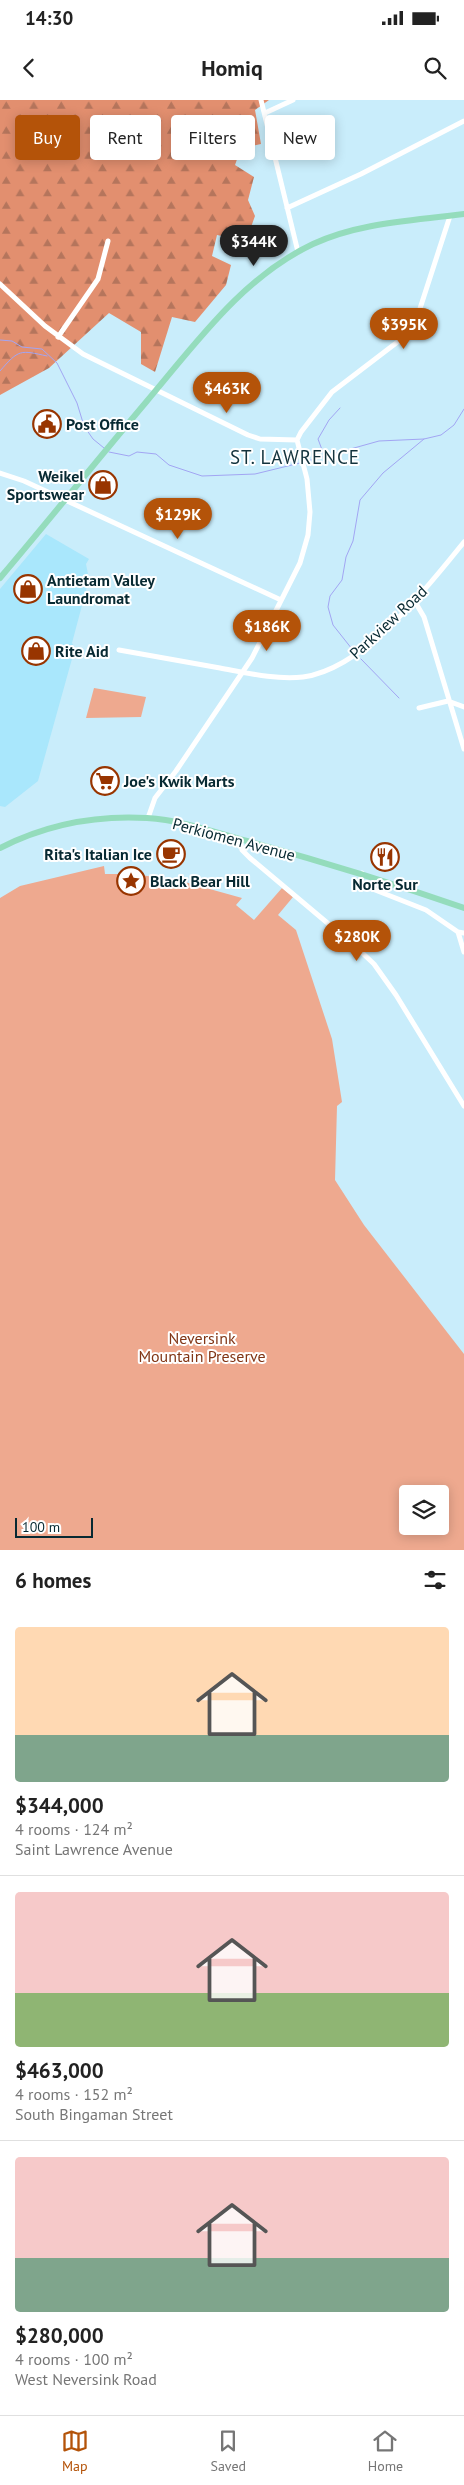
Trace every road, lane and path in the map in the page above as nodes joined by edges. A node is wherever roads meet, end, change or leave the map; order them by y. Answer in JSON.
{"nodes":[{"id":1,"x":261,"y":100,"type":"edge"},
{"id":2,"x":293,"y":100,"type":"edge"},
{"id":3,"x":265,"y":113,"type":"junction"},
{"id":4,"x":464,"y":121,"type":"edge"},
{"id":5,"x":287,"y":208,"type":"junction"},
{"id":6,"x":464,"y":214,"type":"edge"},
{"id":7,"x":450,"y":216,"type":"junction"},
{"id":8,"x":108,"y":241,"type":"dead end"},
{"id":9,"x":298,"y":252,"type":"junction"},
{"id":10,"x":0,"y":284,"type":"edge"},
{"id":11,"x":58,"y":337,"type":"junction"},
{"id":12,"x":156,"y":390,"type":"junction"},
{"id":13,"x":297,"y":440,"type":"junction"},
{"id":14,"x":0,"y":473,"type":"edge"},
{"id":15,"x":66,"y":500,"type":"junction"},
{"id":16,"x":464,"y":542,"type":"edge"},
{"id":17,"x":0,"y":578,"type":"edge"},
{"id":18,"x":282,"y":600,"type":"junction"},
{"id":19,"x":414,"y":600,"type":"junction"},
{"id":20,"x":119,"y":650,"type":"dead end"},
{"id":21,"x":243,"y":672,"type":"junction"},
{"id":22,"x":448,"y":701,"type":"junction"},
{"id":23,"x":464,"y":707,"type":"edge"},
{"id":24,"x":419,"y":708,"type":"dead end"},
{"id":25,"x":464,"y":749,"type":"edge"},
{"id":26,"x":148,"y":818,"type":"junction"},
{"id":27,"x":240,"y":839,"type":"junction"},
{"id":28,"x":0,"y":848,"type":"edge"},
{"id":29,"x":362,"y":873,"type":"junction"},
{"id":30,"x":464,"y":908,"type":"edge"},
{"id":31,"x":461,"y":932,"type":"edge"},
{"id":32,"x":464,"y":952,"type":"edge"},
{"id":33,"x":464,"y":1104,"type":"edge"}],
"edges":[{"from":1,"to":3,"type":"street"},
{"from":2,"to":3,"type":"street"},
{"from":3,"to":5,"type":"street"},
{"from":4,"to":5,"type":"street"},
{"from":5,"to":9,"type":"street"},
{"from":6,"to":7,"type":"main road"},
{"from":7,"to":9,"type":"main road"},
{"from":7,"to":13,"type":"street"},
{"from":8,"to":11,"type":"street"},
{"from":9,"to":12,"type":"main road"},
{"from":10,"to":11,"type":"street"},
{"from":11,"to":12,"type":"street"},
{"from":12,"to":13,"type":"street"},
{"from":12,"to":15,"type":"main road"},
{"from":13,"to":18,"type":"street"},
{"from":14,"to":15,"type":"street"},
{"from":15,"to":17,"type":"main road"},
{"from":15,"to":18,"type":"street"},
{"from":16,"to":19,"type":"street","name":"Parkview Road"},
{"from":18,"to":21,"type":"street"},
{"from":19,"to":21,"type":"street","name":"Parkview Road"},
{"from":19,"to":22,"type":"street"},
{"from":20,"to":21,"type":"street","name":"Parkview Road"},
{"from":21,"to":26,"type":"street"},
{"from":22,"to":23,"type":"street"},
{"from":22,"to":24,"type":"street"},
{"from":22,"to":25,"type":"street"},
{"from":26,"to":27,"type":"main road","name":"Perkiomen Avenue"},
{"from":26,"to":28,"type":"main road","name":"Perkiomen Avenue"},
{"from":27,"to":29,"type":"main road","name":"Perkiomen Avenue"},
{"from":27,"to":33,"type":"street"},
{"from":29,"to":30,"type":"main road","name":"Perkiomen Avenue"},
{"from":29,"to":31,"type":"street"},
{"from":31,"to":32,"type":"street"}]}
